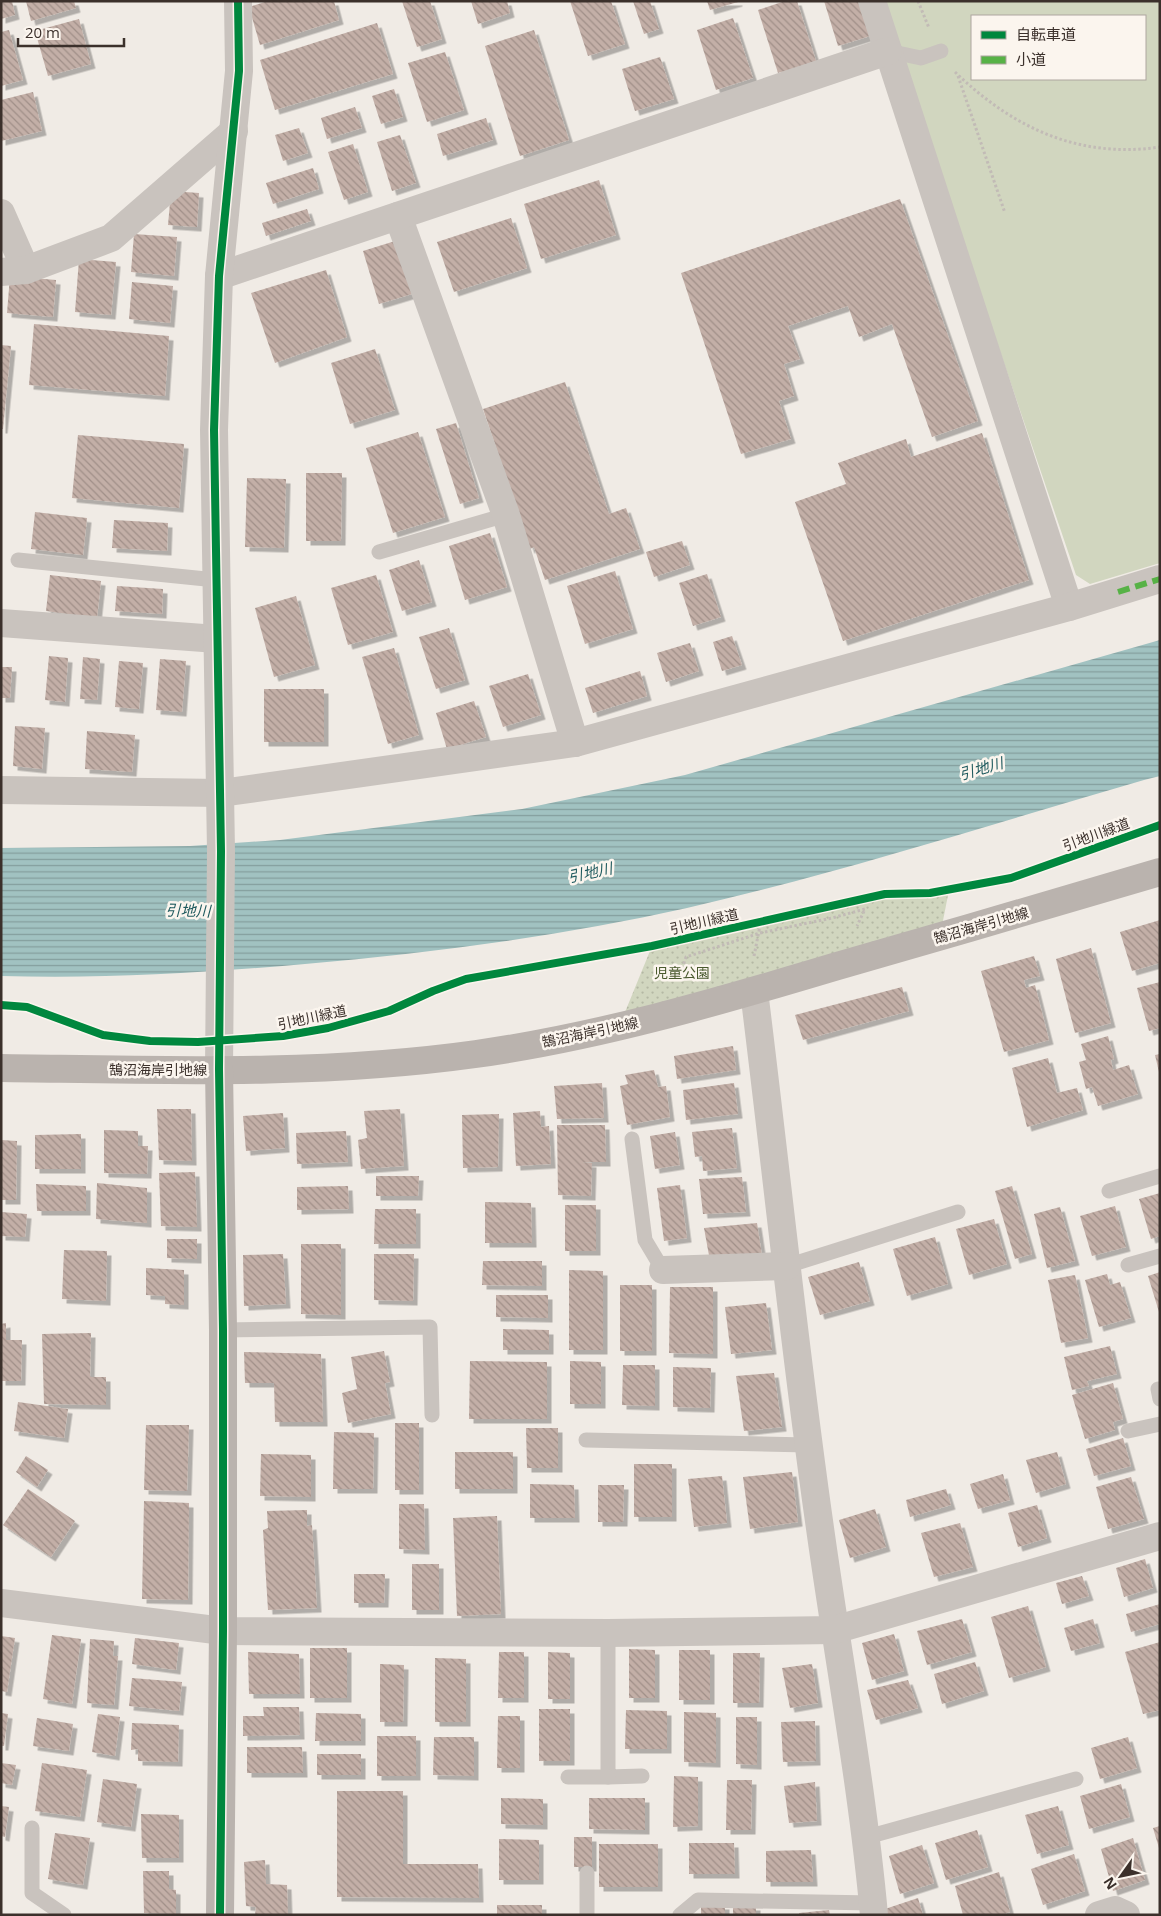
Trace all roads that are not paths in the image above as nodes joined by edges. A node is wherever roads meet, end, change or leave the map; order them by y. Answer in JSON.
{"nodes":[{"id":1,"x":238,"y":1,"type":"edge"},
{"id":2,"x":872,"y":1,"type":"edge"},
{"id":3,"x":888,"y":51,"type":"junction"},
{"id":4,"x":941,"y":51,"type":"road end"},
{"id":5,"x":234,"y":130,"type":"junction"},
{"id":6,"x":1,"y":213,"type":"edge"},
{"id":7,"x":398,"y":216,"type":"junction"},
{"id":8,"x":14,"y":271,"type":"edge"},
{"id":9,"x":219,"y":276,"type":"junction"},
{"id":10,"x":506,"y":515,"type":"junction"},
{"id":11,"x":379,"y":552,"type":"dead end"},
{"id":12,"x":18,"y":560,"type":"dead end"},
{"id":13,"x":1160,"y":579,"type":"edge"},
{"id":14,"x":216,"y":580,"type":"junction"},
{"id":15,"x":1069,"y":606,"type":"junction"},
{"id":16,"x":1,"y":623,"type":"edge"},
{"id":17,"x":217,"y":639,"type":"junction"},
{"id":18,"x":575,"y":743,"type":"junction"},
{"id":19,"x":1,"y":790,"type":"edge"},
{"id":20,"x":220,"y":793,"type":"junction"},
{"id":21,"x":1160,"y":872,"type":"edge"},
{"id":22,"x":753,"y":978,"type":"junction"},
{"id":23,"x":1,"y":1068,"type":"edge"},
{"id":24,"x":219,"y":1069,"type":"junction"},
{"id":25,"x":632,"y":1139,"type":"dead end"},
{"id":26,"x":1160,"y":1176,"type":"edge"},
{"id":27,"x":1109,"y":1191,"type":"dead end"},
{"id":28,"x":958,"y":1212,"type":"dead end"},
{"id":29,"x":1160,"y":1256,"type":"edge"},
{"id":30,"x":1128,"y":1265,"type":"dead end"},
{"id":31,"x":787,"y":1266,"type":"junction"},
{"id":32,"x":663,"y":1270,"type":"joint"},
{"id":33,"x":223,"y":1330,"type":"junction"},
{"id":34,"x":432,"y":1416,"type":"dead end"},
{"id":35,"x":1160,"y":1424,"type":"edge"},
{"id":36,"x":1128,"y":1431,"type":"dead end"},
{"id":37,"x":586,"y":1440,"type":"dead end"},
{"id":38,"x":808,"y":1445,"type":"junction"},
{"id":39,"x":1160,"y":1536,"type":"edge"},
{"id":40,"x":1,"y":1603,"type":"edge"},
{"id":41,"x":834,"y":1630,"type":"junction"},
{"id":42,"x":224,"y":1631,"type":"junction"},
{"id":43,"x":608,"y":1634,"type":"junction"},
{"id":44,"x":642,"y":1776,"type":"dead end"},
{"id":45,"x":568,"y":1777,"type":"dead end"},
{"id":46,"x":608,"y":1777,"type":"junction"},
{"id":47,"x":1076,"y":1779,"type":"dead end"},
{"id":48,"x":32,"y":1828,"type":"dead end"},
{"id":49,"x":867,"y":1836,"type":"junction"},
{"id":50,"x":587,"y":1873,"type":"dead end"},
{"id":51,"x":874,"y":1909,"type":"edge"},
{"id":52,"x":64,"y":1915,"type":"edge"},
{"id":53,"x":220,"y":1915,"type":"edge"},
{"id":54,"x":587,"y":1915,"type":"edge"},
{"id":55,"x":680,"y":1915,"type":"edge"},
{"id":56,"x":1099,"y":1915,"type":"edge"},
{"id":57,"x":1126,"y":1915,"type":"edge"}],
"edges":[{"from":1,"to":5,"type":"street"},
{"from":2,"to":3,"type":"street"},
{"from":3,"to":4,"type":"lane"},
{"from":3,"to":7,"type":"street"},
{"from":3,"to":15,"type":"street"},
{"from":5,"to":8,"type":"street"},
{"from":5,"to":9,"type":"street"},
{"from":6,"to":8,"type":"street"},
{"from":7,"to":9,"type":"street"},
{"from":7,"to":10,"type":"street"},
{"from":9,"to":14,"type":"street"},
{"from":10,"to":11,"type":"lane"},
{"from":10,"to":18,"type":"street"},
{"from":12,"to":14,"type":"lane"},
{"from":13,"to":15,"type":"street"},
{"from":14,"to":17,"type":"street"},
{"from":15,"to":18,"type":"street"},
{"from":16,"to":17,"type":"street"},
{"from":17,"to":20,"type":"street"},
{"from":18,"to":20,"type":"street"},
{"from":19,"to":20,"type":"street"},
{"from":20,"to":24,"type":"street"},
{"from":21,"to":22,"type":"street","name":"鵠沼海岸引地線"},
{"from":22,"to":24,"type":"street","name":"鵠沼海岸引地線"},
{"from":22,"to":31,"type":"street"},
{"from":23,"to":24,"type":"street","name":"鵠沼海岸引地線"},
{"from":24,"to":33,"type":"street"},
{"from":25,"to":32,"type":"lane"},
{"from":26,"to":27,"type":"lane"},
{"from":28,"to":31,"type":"lane"},
{"from":29,"to":30,"type":"lane"},
{"from":31,"to":32,"type":"street"},
{"from":31,"to":38,"type":"street"},
{"from":33,"to":34,"type":"lane"},
{"from":33,"to":42,"type":"street"},
{"from":35,"to":36,"type":"lane"},
{"from":37,"to":38,"type":"lane"},
{"from":38,"to":41,"type":"street"},
{"from":39,"to":41,"type":"street"},
{"from":40,"to":42,"type":"street"},
{"from":41,"to":43,"type":"street"},
{"from":41,"to":49,"type":"street"},
{"from":42,"to":43,"type":"street"},
{"from":42,"to":53,"type":"street"},
{"from":43,"to":46,"type":"lane"},
{"from":44,"to":46,"type":"lane"},
{"from":45,"to":46,"type":"lane"},
{"from":47,"to":49,"type":"lane"},
{"from":48,"to":52,"type":"lane"},
{"from":49,"to":51,"type":"street"},
{"from":50,"to":54,"type":"lane"},
{"from":51,"to":55,"type":"lane"},
{"from":56,"to":57,"type":"street"}]}
